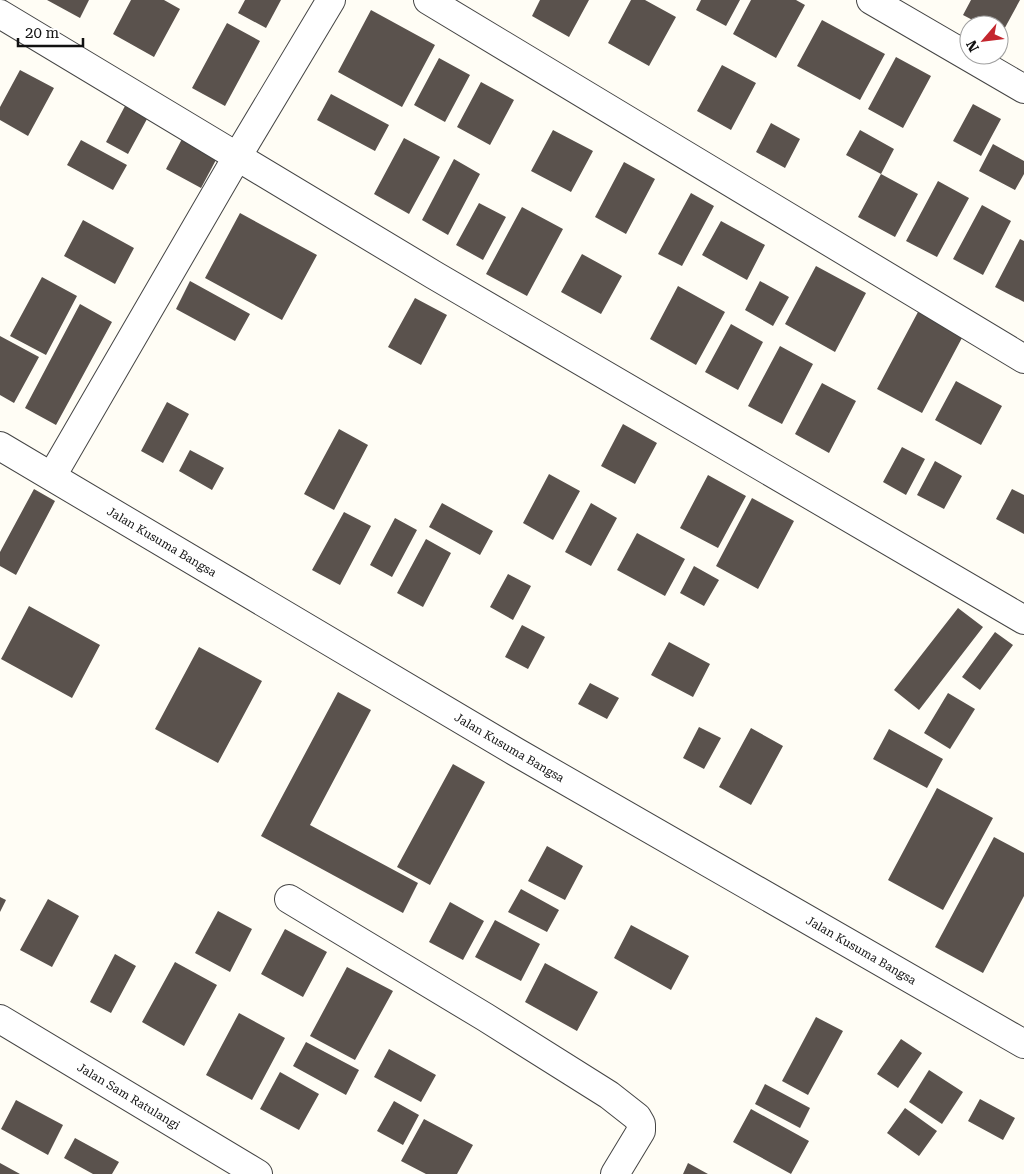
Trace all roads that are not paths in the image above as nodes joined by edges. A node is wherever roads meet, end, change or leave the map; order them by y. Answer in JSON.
{"nodes":[{"id":1,"x":331,"y":0,"type":"edge"},
{"id":2,"x":428,"y":0,"type":"edge"},
{"id":3,"x":871,"y":0,"type":"edge"},
{"id":4,"x":0,"y":14,"type":"edge"},
{"id":5,"x":1024,"y":89,"type":"edge"},
{"id":6,"x":237,"y":157,"type":"junction"},
{"id":7,"x":1024,"y":359,"type":"edge"},
{"id":8,"x":0,"y":446,"type":"edge"},
{"id":9,"x":52,"y":476,"type":"junction"},
{"id":10,"x":1024,"y":620,"type":"edge"},
{"id":11,"x":289,"y":899,"type":"dead end"},
{"id":12,"x":0,"y":1019,"type":"edge"},
{"id":13,"x":1024,"y":1044,"type":"edge"},
{"id":14,"x":258,"y":1174,"type":"edge"},
{"id":15,"x":615,"y":1174,"type":"edge"}],
"edges":[{"from":1,"to":6,"type":"street"},
{"from":2,"to":7,"type":"street"},
{"from":3,"to":5,"type":"street"},
{"from":4,"to":6,"type":"street"},
{"from":6,"to":9,"type":"street"},
{"from":6,"to":10,"type":"street"},
{"from":8,"to":9,"type":"street","name":"Jalan Kusuma Bangsa"},
{"from":9,"to":13,"type":"street","name":"Jalan Kusuma Bangsa"},
{"from":11,"to":15,"type":"street"},
{"from":12,"to":14,"type":"street","name":"Jalan Sam Ratulangi"}]}
